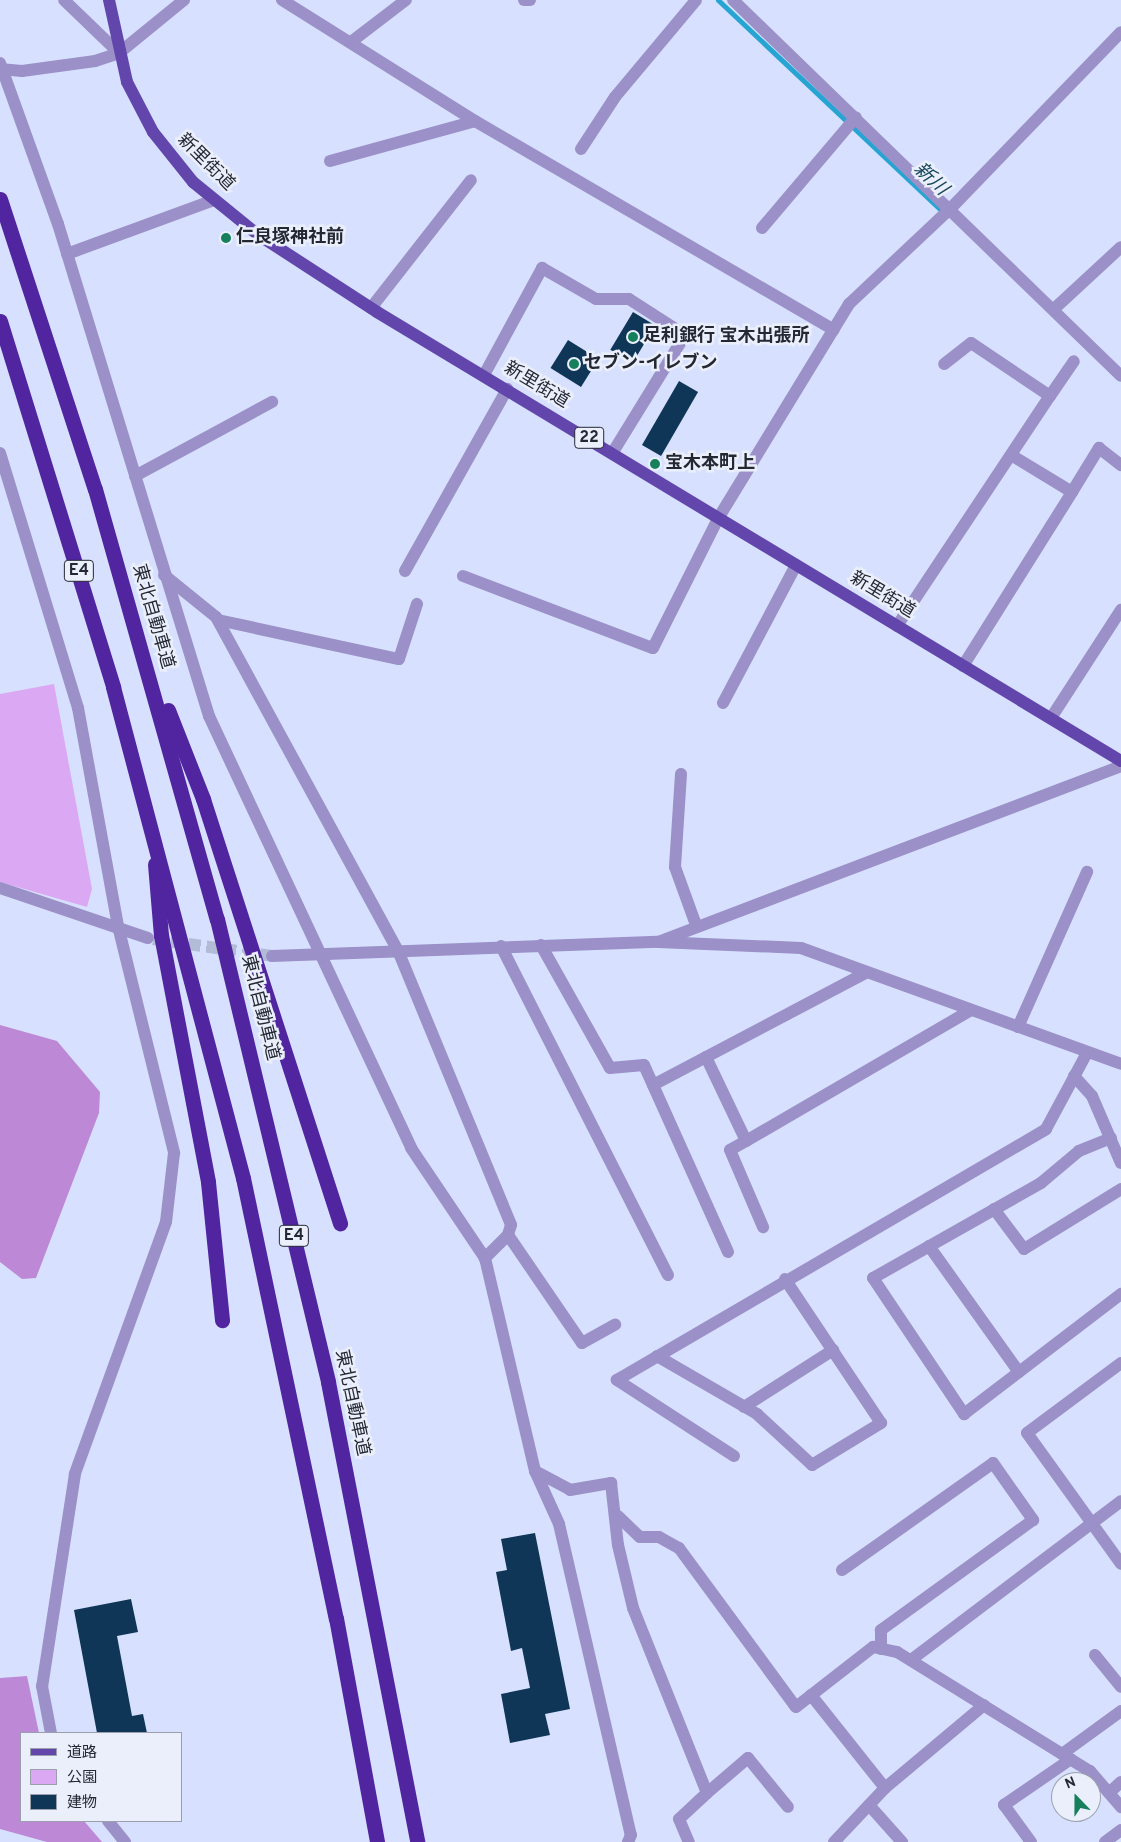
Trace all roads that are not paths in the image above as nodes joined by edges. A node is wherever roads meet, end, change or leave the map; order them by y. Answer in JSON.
{"nodes":[{"id":1,"x":64,"y":0,"type":"edge"},
{"id":2,"x":109,"y":0,"type":"edge"},
{"id":3,"x":184,"y":0,"type":"edge"},
{"id":4,"x":282,"y":0,"type":"edge"},
{"id":5,"x":406,"y":0,"type":"edge"},
{"id":6,"x":524,"y":0,"type":"edge"},
{"id":7,"x":530,"y":0,"type":"edge"},
{"id":8,"x":696,"y":0,"type":"edge"},
{"id":9,"x":733,"y":0,"type":"edge"},
{"id":10,"x":1121,"y":32,"type":"edge"},
{"id":11,"x":351,"y":42,"type":"junction"},
{"id":12,"x":119,"y":53,"type":"junction"},
{"id":13,"x":1,"y":67,"type":"edge"},
{"id":14,"x":856,"y":117,"type":"junction"},
{"id":15,"x":475,"y":121,"type":"junction"},
{"id":16,"x":580,"y":149,"type":"dead end"},
{"id":17,"x":330,"y":161,"type":"dead end"},
{"id":18,"x":471,"y":180,"type":"dead end"},
{"id":19,"x":0,"y":199,"type":"edge"},
{"id":20,"x":214,"y":200,"type":"junction"},
{"id":21,"x":952,"y":207,"type":"junction"},
{"id":22,"x":762,"y":228,"type":"dead end"},
{"id":23,"x":1121,"y":247,"type":"edge"},
{"id":24,"x":67,"y":254,"type":"junction"},
{"id":25,"x":371,"y":308,"type":"junction"},
{"id":26,"x":1054,"y":309,"type":"junction"},
{"id":27,"x":0,"y":321,"type":"edge"},
{"id":28,"x":834,"y":330,"type":"junction"},
{"id":29,"x":1074,"y":361,"type":"dead end"},
{"id":30,"x":944,"y":364,"type":"dead end"},
{"id":31,"x":484,"y":375,"type":"junction"},
{"id":32,"x":1121,"y":376,"type":"edge"},
{"id":33,"x":507,"y":389,"type":"junction"},
{"id":34,"x":1050,"y":396,"type":"junction"},
{"id":35,"x":272,"y":402,"type":"dead end"},
{"id":36,"x":613,"y":452,"type":"junction"},
{"id":37,"x":0,"y":453,"type":"edge"},
{"id":38,"x":1011,"y":455,"type":"junction"},
{"id":39,"x":1121,"y":465,"type":"edge"},
{"id":40,"x":135,"y":476,"type":"junction"},
{"id":41,"x":1072,"y":492,"type":"junction"},
{"id":42,"x":719,"y":517,"type":"junction"},
{"id":43,"x":796,"y":565,"type":"junction"},
{"id":44,"x":405,"y":571,"type":"dead end"},
{"id":45,"x":164,"y":575,"type":"junction"},
{"id":46,"x":463,"y":576,"type":"dead end"},
{"id":47,"x":417,"y":604,"type":"dead end"},
{"id":48,"x":1121,"y":610,"type":"edge"},
{"id":49,"x":218,"y":620,"type":"junction"},
{"id":50,"x":897,"y":626,"type":"junction"},
{"id":51,"x":139,"y":637,"type":"junction"},
{"id":52,"x":963,"y":666,"type":"junction"},
{"id":53,"x":723,"y":703,"type":"dead end"},
{"id":54,"x":1051,"y":718,"type":"junction"},
{"id":55,"x":1121,"y":761,"type":"edge"},
{"id":56,"x":1121,"y":766,"type":"edge"},
{"id":57,"x":681,"y":774,"type":"dead end"},
{"id":58,"x":151,"y":822,"type":"junction"},
{"id":59,"x":1087,"y":872,"type":"dead end"},
{"id":60,"x":0,"y":888,"type":"edge"},
{"id":61,"x":696,"y":925,"type":"junction"},
{"id":62,"x":118,"y":926,"type":"junction"},
{"id":63,"x":148,"y":938,"type":"tunnel mouth"},
{"id":64,"x":658,"y":942,"type":"junction"},
{"id":65,"x":541,"y":945,"type":"junction"},
{"id":66,"x":501,"y":946,"type":"junction"},
{"id":67,"x":399,"y":953,"type":"junction"},
{"id":68,"x":272,"y":956,"type":"tunnel mouth"},
{"id":69,"x":318,"y":957,"type":"junction"},
{"id":70,"x":867,"y":972,"type":"junction"},
{"id":71,"x":971,"y":1010,"type":"junction"},
{"id":72,"x":1018,"y":1027,"type":"junction"},
{"id":73,"x":1087,"y":1053,"type":"junction"},
{"id":74,"x":706,"y":1057,"type":"junction"},
{"id":75,"x":1121,"y":1064,"type":"edge"},
{"id":76,"x":1074,"y":1076,"type":"junction"},
{"id":77,"x":653,"y":1085,"type":"junction"},
{"id":78,"x":1110,"y":1138,"type":"junction"},
{"id":79,"x":746,"y":1141,"type":"junction"},
{"id":80,"x":1121,"y":1163,"type":"edge"},
{"id":81,"x":1121,"y":1189,"type":"edge"},
{"id":82,"x":994,"y":1209,"type":"junction"},
{"id":83,"x":340,"y":1223,"type":"dead end"},
{"id":84,"x":763,"y":1227,"type":"dead end"},
{"id":85,"x":508,"y":1235,"type":"junction"},
{"id":86,"x":929,"y":1246,"type":"junction"},
{"id":87,"x":728,"y":1252,"type":"dead end"},
{"id":88,"x":485,"y":1258,"type":"junction"},
{"id":89,"x":668,"y":1275,"type":"dead end"},
{"id":90,"x":785,"y":1279,"type":"junction"},
{"id":91,"x":1121,"y":1294,"type":"edge"},
{"id":92,"x":222,"y":1320,"type":"dead end"},
{"id":93,"x":615,"y":1325,"type":"dead end"},
{"id":94,"x":833,"y":1350,"type":"junction"},
{"id":95,"x":657,"y":1356,"type":"junction"},
{"id":96,"x":1121,"y":1362,"type":"edge"},
{"id":97,"x":1019,"y":1372,"type":"junction"},
{"id":98,"x":744,"y":1407,"type":"junction"},
{"id":99,"x":734,"y":1456,"type":"dead end"},
{"id":100,"x":535,"y":1471,"type":"junction"},
{"id":101,"x":1121,"y":1501,"type":"edge"},
{"id":102,"x":618,"y":1516,"type":"junction"},
{"id":103,"x":1091,"y":1522,"type":"junction"},
{"id":104,"x":1121,"y":1564,"type":"edge"},
{"id":105,"x":842,"y":1570,"type":"dead end"},
{"id":106,"x":881,"y":1649,"type":"junction"},
{"id":107,"x":1095,"y":1655,"type":"dead end"},
{"id":108,"x":911,"y":1660,"type":"junction"},
{"id":109,"x":1121,"y":1687,"type":"edge"},
{"id":110,"x":811,"y":1695,"type":"junction"},
{"id":111,"x":984,"y":1705,"type":"junction"},
{"id":112,"x":1121,"y":1711,"type":"edge"},
{"id":113,"x":51,"y":1732,"type":"edge"},
{"id":114,"x":1067,"y":1757,"type":"junction"},
{"id":115,"x":1121,"y":1782,"type":"edge"},
{"id":116,"x":885,"y":1788,"type":"junction"},
{"id":117,"x":707,"y":1793,"type":"junction"},
{"id":118,"x":1109,"y":1793,"type":"junction"},
{"id":119,"x":869,"y":1805,"type":"junction"},
{"id":120,"x":788,"y":1806,"type":"dead end"},
{"id":121,"x":1121,"y":1808,"type":"edge"},
{"id":122,"x":109,"y":1822,"type":"edge"},
{"id":123,"x":1121,"y":1830,"type":"edge"},
{"id":124,"x":630,"y":1840,"type":"edge"},
{"id":125,"x":125,"y":1842,"type":"edge"},
{"id":126,"x":377,"y":1842,"type":"edge"},
{"id":127,"x":417,"y":1842,"type":"edge"},
{"id":128,"x":689,"y":1842,"type":"edge"},
{"id":129,"x":834,"y":1842,"type":"edge"},
{"id":130,"x":902,"y":1842,"type":"edge"},
{"id":131,"x":1031,"y":1842,"type":"edge"},
{"id":132,"x":1104,"y":1842,"type":"edge"}],
"edges":[{"from":1,"to":12,"type":"street"},
{"from":2,"to":12,"type":"main road","name":"新里街道","number":"22"},
{"from":3,"to":12,"type":"street"},
{"from":4,"to":11,"type":"street"},
{"from":5,"to":11,"type":"street"},
{"from":6,"to":7,"type":"street"},
{"from":8,"to":16,"type":"street"},
{"from":9,"to":14,"type":"street"},
{"from":10,"to":21,"type":"street"},
{"from":11,"to":15,"type":"street"},
{"from":12,"to":13,"type":"street"},
{"from":12,"to":20,"type":"main road","name":"新里街道","number":"22"},
{"from":13,"to":24,"type":"street"},
{"from":14,"to":21,"type":"street"},
{"from":14,"to":22,"type":"street"},
{"from":15,"to":17,"type":"street"},
{"from":15,"to":28,"type":"street"},
{"from":18,"to":25,"type":"street"},
{"from":19,"to":51,"type":"highway","name":"東北自動車道","number":"E4"},
{"from":20,"to":24,"type":"street"},
{"from":20,"to":25,"type":"main road","name":"新里街道","number":"22"},
{"from":21,"to":26,"type":"street"},
{"from":21,"to":28,"type":"street"},
{"from":23,"to":26,"type":"street"},
{"from":24,"to":40,"type":"street"},
{"from":25,"to":31,"type":"main road","name":"新里街道","number":"22"},
{"from":26,"to":32,"type":"street"},
{"from":27,"to":58,"type":"highway","number":"E4"},
{"from":28,"to":42,"type":"street"},
{"from":29,"to":34,"type":"street"},
{"from":30,"to":34,"type":"street"},
{"from":31,"to":33,"type":"main road","name":"新里街道","number":"22"},
{"from":31,"to":36,"type":"street"},
{"from":33,"to":36,"type":"main road","name":"新里街道","number":"22"},
{"from":33,"to":44,"type":"street"},
{"from":34,"to":38,"type":"street"},
{"from":35,"to":40,"type":"street"},
{"from":36,"to":42,"type":"main road","name":"新里街道","number":"22"},
{"from":37,"to":62,"type":"street"},
{"from":38,"to":41,"type":"street"},
{"from":38,"to":50,"type":"street"},
{"from":39,"to":41,"type":"street"},
{"from":40,"to":45,"type":"street"},
{"from":41,"to":52,"type":"street"},
{"from":42,"to":43,"type":"main road","name":"新里街道","number":"22"},
{"from":42,"to":46,"type":"street"},
{"from":43,"to":50,"type":"main road","name":"新里街道","number":"22"},
{"from":43,"to":53,"type":"street"},
{"from":45,"to":49,"type":"street"},
{"from":45,"to":69,"type":"street"},
{"from":47,"to":49,"type":"street"},
{"from":48,"to":54,"type":"street"},
{"from":49,"to":67,"type":"street"},
{"from":50,"to":52,"type":"main road","name":"新里街道","number":"22"},
{"from":51,"to":83,"type":"highway"},
{"from":51,"to":127,"type":"highway","name":"東北自動車道","number":"E4"},
{"from":52,"to":54,"type":"main road","name":"新里街道","number":"22"},
{"from":54,"to":55,"type":"main road","name":"新里街道","number":"22"},
{"from":56,"to":61,"type":"street"},
{"from":57,"to":61,"type":"street"},
{"from":58,"to":92,"type":"highway"},
{"from":58,"to":126,"type":"highway","number":"E4"},
{"from":59,"to":72,"type":"street"},
{"from":60,"to":62,"type":"street"},
{"from":61,"to":64,"type":"street"},
{"from":62,"to":63,"type":"street"},
{"from":62,"to":113,"type":"street"},
{"from":64,"to":65,"type":"street"},
{"from":64,"to":70,"type":"street"},
{"from":65,"to":66,"type":"street"},
{"from":65,"to":77,"type":"street"},
{"from":66,"to":67,"type":"street"},
{"from":66,"to":89,"type":"street"},
{"from":67,"to":69,"type":"street"},
{"from":67,"to":85,"type":"street"},
{"from":68,"to":69,"type":"street"},
{"from":69,"to":88,"type":"street"},
{"from":70,"to":71,"type":"street"},
{"from":70,"to":74,"type":"street"},
{"from":71,"to":72,"type":"street"},
{"from":71,"to":79,"type":"street"},
{"from":72,"to":73,"type":"street"},
{"from":73,"to":75,"type":"street"},
{"from":73,"to":76,"type":"street"},
{"from":74,"to":77,"type":"street"},
{"from":74,"to":79,"type":"street"},
{"from":76,"to":78,"type":"street"},
{"from":76,"to":90,"type":"street"},
{"from":77,"to":87,"type":"street"},
{"from":78,"to":80,"type":"street"},
{"from":78,"to":82,"type":"street"},
{"from":79,"to":84,"type":"street"},
{"from":81,"to":82,"type":"street"},
{"from":82,"to":86,"type":"street"},
{"from":85,"to":88,"type":"street"},
{"from":85,"to":93,"type":"street"},
{"from":86,"to":97,"type":"street"},
{"from":86,"to":97,"type":"street"},
{"from":88,"to":100,"type":"street"},
{"from":90,"to":94,"type":"street"},
{"from":90,"to":95,"type":"street"},
{"from":91,"to":97,"type":"street"},
{"from":94,"to":98,"type":"street"},
{"from":94,"to":98,"type":"street"},
{"from":95,"to":98,"type":"street"},
{"from":95,"to":99,"type":"street"},
{"from":96,"to":103,"type":"street"},
{"from":100,"to":102,"type":"street"},
{"from":100,"to":124,"type":"street"},
{"from":101,"to":103,"type":"street"},
{"from":102,"to":110,"type":"street"},
{"from":102,"to":117,"type":"street"},
{"from":103,"to":104,"type":"street"},
{"from":103,"to":108,"type":"street"},
{"from":105,"to":106,"type":"street"},
{"from":106,"to":108,"type":"street"},
{"from":106,"to":110,"type":"street"},
{"from":107,"to":109,"type":"street"},
{"from":108,"to":111,"type":"street"},
{"from":110,"to":116,"type":"street"},
{"from":111,"to":114,"type":"street"},
{"from":111,"to":116,"type":"street"},
{"from":112,"to":114,"type":"street"},
{"from":114,"to":118,"type":"street"},
{"from":114,"to":131,"type":"street"},
{"from":115,"to":118,"type":"street"},
{"from":116,"to":119,"type":"street"},
{"from":117,"to":120,"type":"street"},
{"from":117,"to":128,"type":"street"},
{"from":118,"to":121,"type":"street"},
{"from":119,"to":129,"type":"street"},
{"from":119,"to":130,"type":"street"},
{"from":122,"to":125,"type":"street"},
{"from":123,"to":132,"type":"street"}]}
